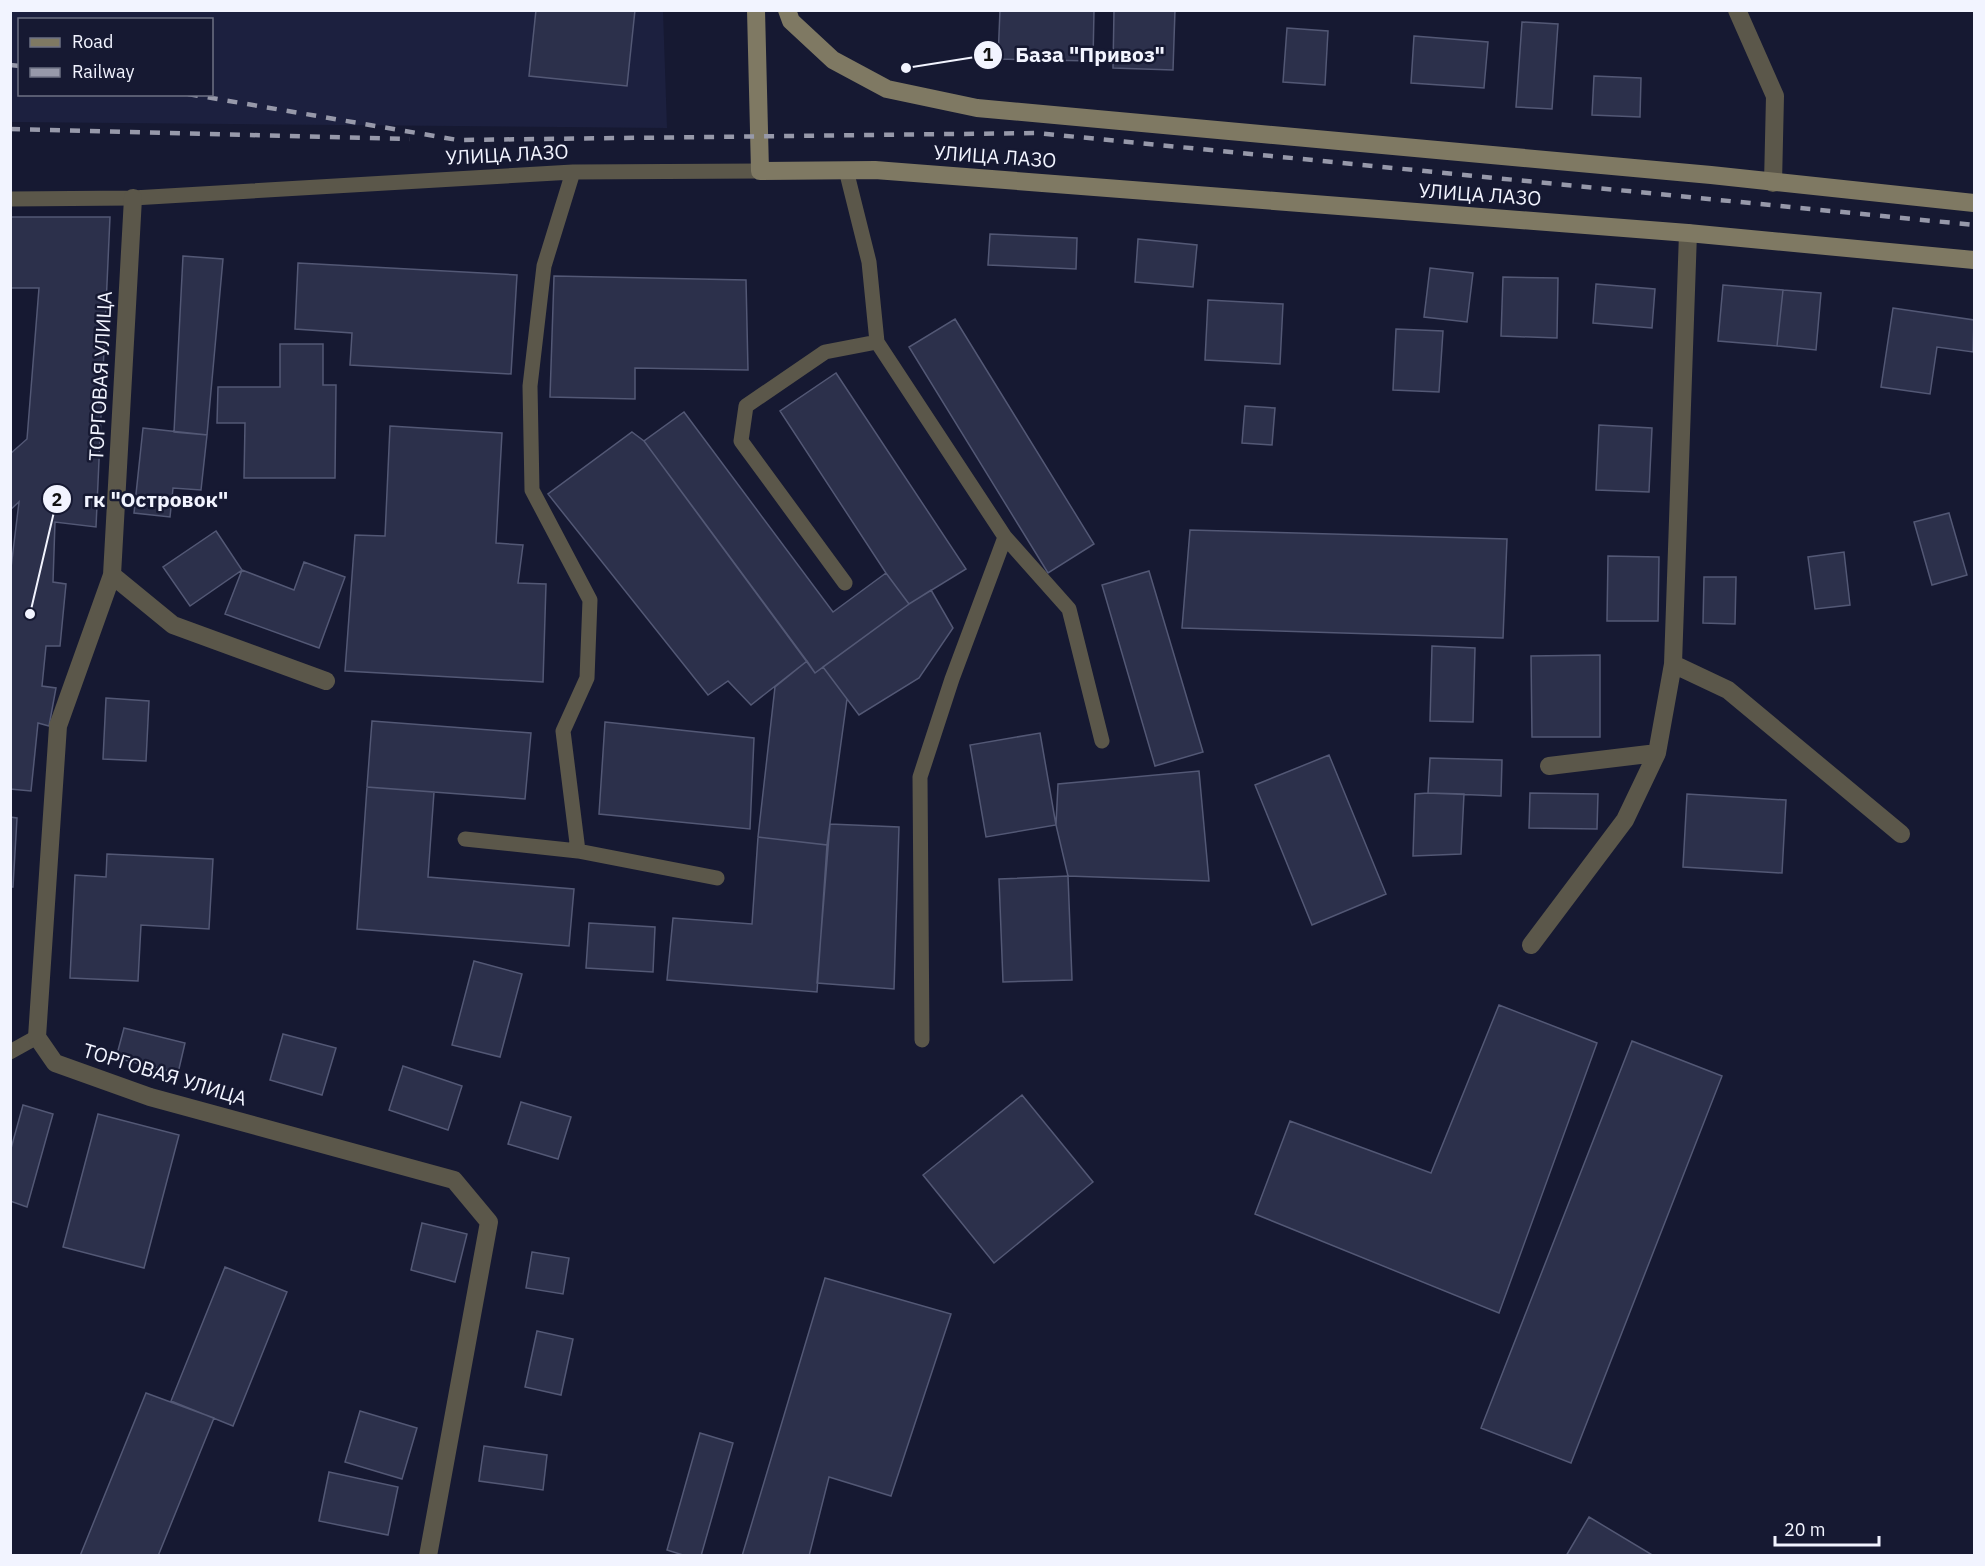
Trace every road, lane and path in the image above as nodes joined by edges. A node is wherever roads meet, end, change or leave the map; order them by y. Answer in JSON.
{"nodes":[{"id":1,"x":756,"y":10,"type":"edge"},
{"id":2,"x":787,"y":10,"type":"edge"},
{"id":3,"x":1737,"y":10,"type":"edge"},
{"id":4,"x":846,"y":170,"type":"junction"},
{"id":5,"x":760,"y":171,"type":"junction"},
{"id":6,"x":573,"y":172,"type":"junction"},
{"id":7,"x":1773,"y":183,"type":"junction"},
{"id":8,"x":133,"y":198,"type":"junction"},
{"id":9,"x":10,"y":199,"type":"edge"},
{"id":10,"x":1974,"y":203,"type":"edge"},
{"id":11,"x":1688,"y":233,"type":"junction"},
{"id":12,"x":1974,"y":260,"type":"edge"},
{"id":13,"x":877,"y":342,"type":"junction"},
{"id":14,"x":1005,"y":537,"type":"junction"},
{"id":15,"x":112,"y":575,"type":"junction"},
{"id":16,"x":845,"y":583,"type":"dead end"},
{"id":17,"x":1673,"y":664,"type":"junction"},
{"id":18,"x":326,"y":681,"type":"dead end"},
{"id":19,"x":1102,"y":741,"type":"dead end"},
{"id":20,"x":1657,"y":753,"type":"junction"},
{"id":21,"x":1549,"y":766,"type":"dead end"},
{"id":22,"x":1901,"y":834,"type":"dead end"},
{"id":23,"x":465,"y":839,"type":"dead end"},
{"id":24,"x":578,"y":851,"type":"junction"},
{"id":25,"x":717,"y":878,"type":"dead end"},
{"id":26,"x":1531,"y":945,"type":"dead end"},
{"id":27,"x":37,"y":1037,"type":"junction"},
{"id":28,"x":922,"y":1040,"type":"dead end"},
{"id":29,"x":10,"y":1052,"type":"edge"},
{"id":30,"x":428,"y":1556,"type":"edge"}],
"edges":[{"from":1,"to":5,"type":"main road"},
{"from":2,"to":7,"type":"main road","name":"УЛИЦА ЛАЗО"},
{"from":3,"to":7,"type":"street"},
{"from":4,"to":5,"type":"main road","name":"УЛИЦА ЛАЗО"},
{"from":4,"to":11,"type":"main road","name":"УЛИЦА ЛАЗО"},
{"from":4,"to":13,"type":"lane"},
{"from":5,"to":6,"type":"lane","name":"УЛИЦА ЛАЗО"},
{"from":6,"to":8,"type":"lane","name":"УЛИЦА ЛАЗО"},
{"from":6,"to":24,"type":"lane"},
{"from":7,"to":10,"type":"main road","name":"УЛИЦА ЛАЗО"},
{"from":8,"to":9,"type":"lane","name":"УЛИЦА ЛАЗО"},
{"from":8,"to":15,"type":"street","name":"ТОРГОВАЯ УЛИЦА"},
{"from":11,"to":12,"type":"main road","name":"УЛИЦА ЛАЗО"},
{"from":11,"to":17,"type":"street"},
{"from":13,"to":14,"type":"lane"},
{"from":13,"to":16,"type":"lane"},
{"from":14,"to":19,"type":"lane"},
{"from":14,"to":28,"type":"lane"},
{"from":15,"to":18,"type":"street"},
{"from":15,"to":27,"type":"street","name":"ТОРГОВАЯ УЛИЦА"},
{"from":17,"to":20,"type":"street"},
{"from":17,"to":22,"type":"street"},
{"from":20,"to":21,"type":"street"},
{"from":20,"to":26,"type":"street"},
{"from":23,"to":24,"type":"lane"},
{"from":24,"to":25,"type":"lane"},
{"from":27,"to":29,"type":"lane"},
{"from":27,"to":30,"type":"street","name":"ТОРГОВАЯ УЛИЦА"}]}
